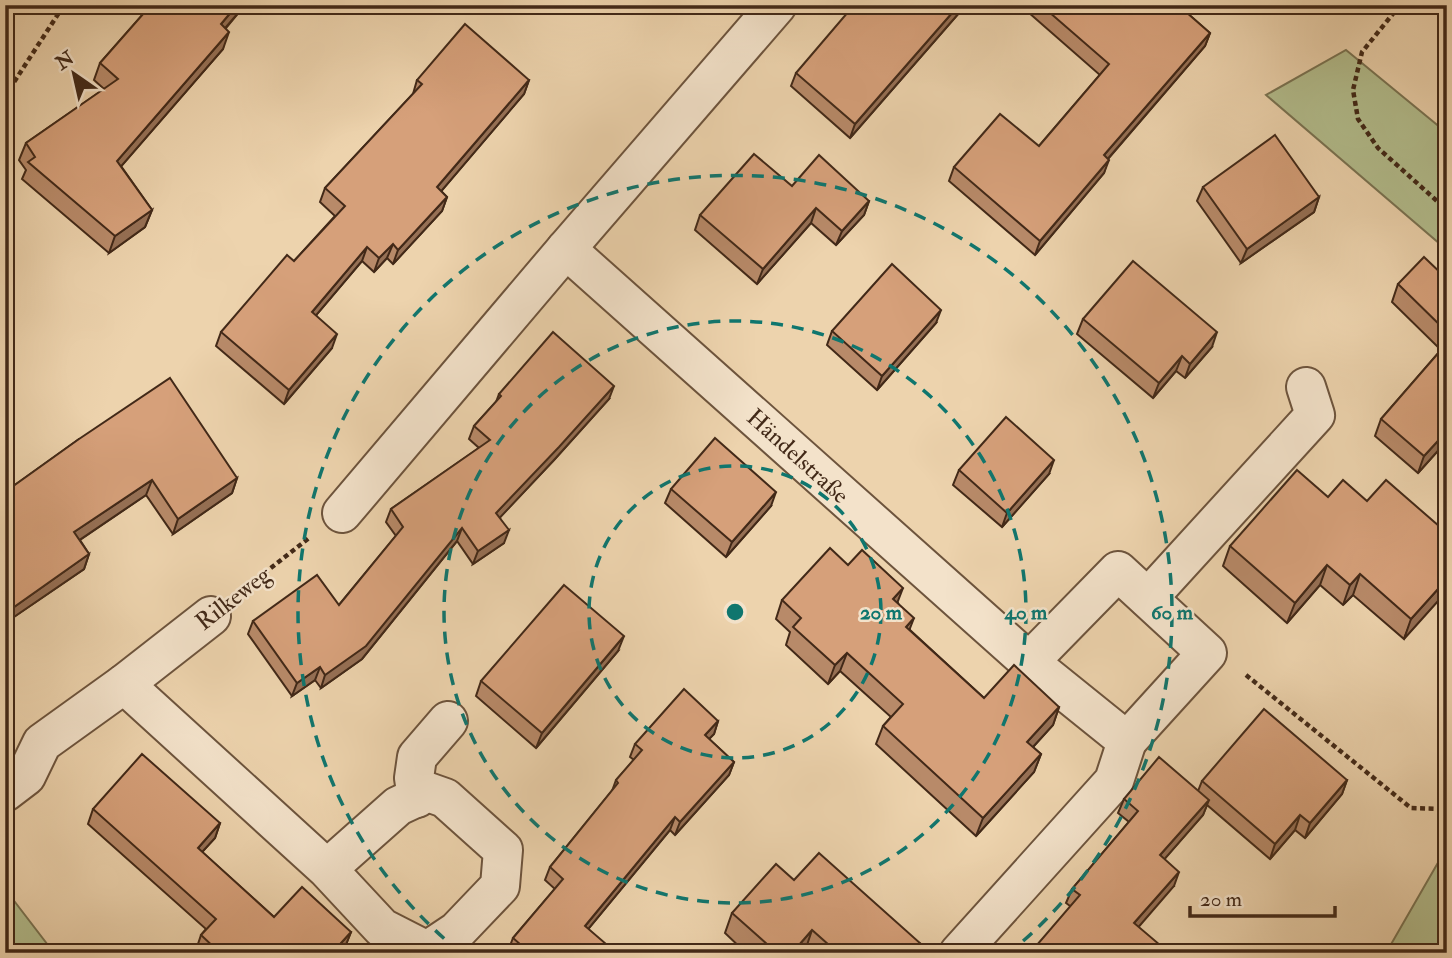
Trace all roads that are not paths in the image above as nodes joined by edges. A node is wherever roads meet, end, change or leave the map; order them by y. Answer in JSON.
{"nodes":[{"id":1,"x":777,"y":5,"type":"edge"},
{"id":2,"x":566,"y":249,"type":"junction"},
{"id":3,"x":1306,"y":387,"type":"dead end"},
{"id":4,"x":342,"y":513,"type":"road end"},
{"id":5,"x":1148,"y":598,"type":"junction"},
{"id":6,"x":211,"y":616,"type":"road end"},
{"id":7,"x":1029,"y":662,"type":"junction"},
{"id":8,"x":124,"y":684,"type":"junction"},
{"id":9,"x":448,"y":722,"type":"dead end"},
{"id":10,"x":1127,"y":741,"type":"junction"},
{"id":11,"x":5,"y":792,"type":"edge"},
{"id":12,"x":417,"y":798,"type":"junction"},
{"id":13,"x":327,"y":869,"type":"junction"},
{"id":14,"x":959,"y":953,"type":"edge"}],
"edges":[{"from":1,"to":2,"type":"street"},
{"from":2,"to":4,"type":"street"},
{"from":2,"to":7,"type":"street","name":"Händelstraße"},
{"from":3,"to":5,"type":"street"},
{"from":5,"to":7,"type":"street"},
{"from":5,"to":10,"type":"street"},
{"from":6,"to":8,"type":"street","name":"Rilkeweg"},
{"from":7,"to":10,"type":"street","name":"Händelstraße"},
{"from":8,"to":11,"type":"street","name":"Rilkeweg"},
{"from":8,"to":13,"type":"street"},
{"from":9,"to":12,"type":"street"},
{"from":10,"to":14,"type":"street"},
{"from":12,"to":13,"type":"street"},
{"from":12,"to":13,"type":"street"}]}
